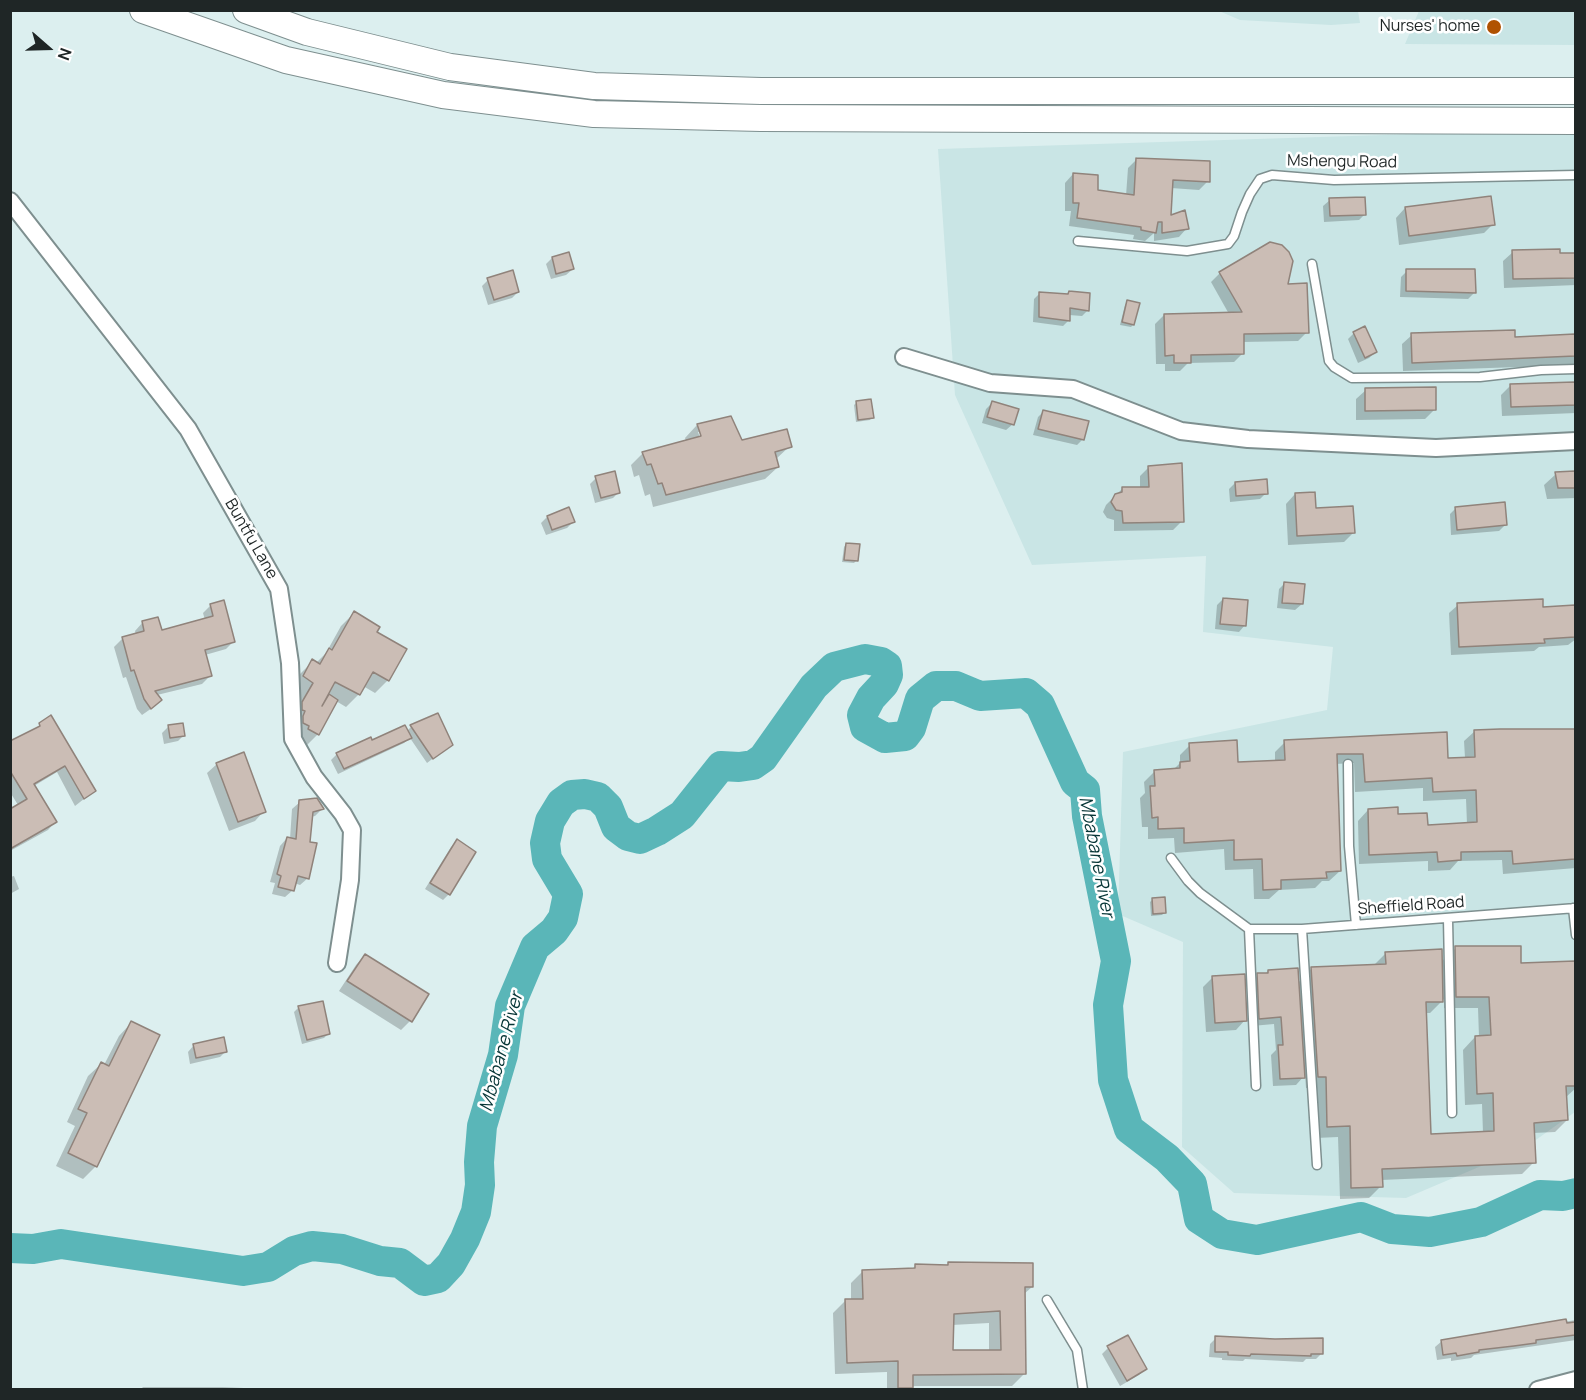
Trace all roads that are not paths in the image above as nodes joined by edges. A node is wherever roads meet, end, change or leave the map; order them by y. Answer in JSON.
{"nodes":[{"id":1,"x":143,"y":10,"type":"edge"},
{"id":2,"x":246,"y":10,"type":"edge"},
{"id":3,"x":1575,"y":91,"type":"edge"},
{"id":4,"x":1575,"y":121,"type":"edge"},
{"id":5,"x":1575,"y":175,"type":"edge"},
{"id":6,"x":10,"y":201,"type":"edge"},
{"id":7,"x":1078,"y":241,"type":"dead end"},
{"id":8,"x":1312,"y":264,"type":"dead end"},
{"id":9,"x":904,"y":357,"type":"dead end"},
{"id":10,"x":1575,"y":369,"type":"edge"},
{"id":11,"x":1575,"y":441,"type":"edge"},
{"id":12,"x":1348,"y":764,"type":"dead end"},
{"id":13,"x":1171,"y":858,"type":"dead end"},
{"id":14,"x":1574,"y":908,"type":"edge"},
{"id":15,"x":1448,"y":919,"type":"junction"},
{"id":16,"x":1356,"y":925,"type":"junction"},
{"id":17,"x":1249,"y":929,"type":"junction"},
{"id":18,"x":1302,"y":929,"type":"junction"},
{"id":19,"x":1575,"y":935,"type":"edge"},
{"id":20,"x":338,"y":963,"type":"dead end"},
{"id":21,"x":1256,"y":1086,"type":"dead end"},
{"id":22,"x":1452,"y":1113,"type":"dead end"},
{"id":23,"x":1317,"y":1165,"type":"dead end"},
{"id":24,"x":1047,"y":1300,"type":"dead end"},
{"id":25,"x":1575,"y":1380,"type":"edge"},
{"id":26,"x":1083,"y":1389,"type":"edge"},
{"id":27,"x":1538,"y":1389,"type":"edge"}],
"edges":[{"from":1,"to":4,"type":"main road"},
{"from":2,"to":3,"type":"main road"},
{"from":5,"to":7,"type":"lane","name":"Mshengu Road"},
{"from":6,"to":20,"type":"street","name":"Buntfu Lane"},
{"from":8,"to":10,"type":"lane"},
{"from":9,"to":11,"type":"street"},
{"from":12,"to":16,"type":"lane"},
{"from":13,"to":17,"type":"lane"},
{"from":14,"to":15,"type":"lane","name":"Sheffield Road"},
{"from":14,"to":19,"type":"lane"},
{"from":15,"to":16,"type":"lane","name":"Sheffield Road"},
{"from":15,"to":22,"type":"lane"},
{"from":16,"to":18,"type":"lane","name":"Sheffield Road"},
{"from":17,"to":18,"type":"lane","name":"Sheffield Road"},
{"from":17,"to":21,"type":"lane"},
{"from":18,"to":23,"type":"lane"},
{"from":24,"to":26,"type":"lane"},
{"from":25,"to":27,"type":"street"}]}
